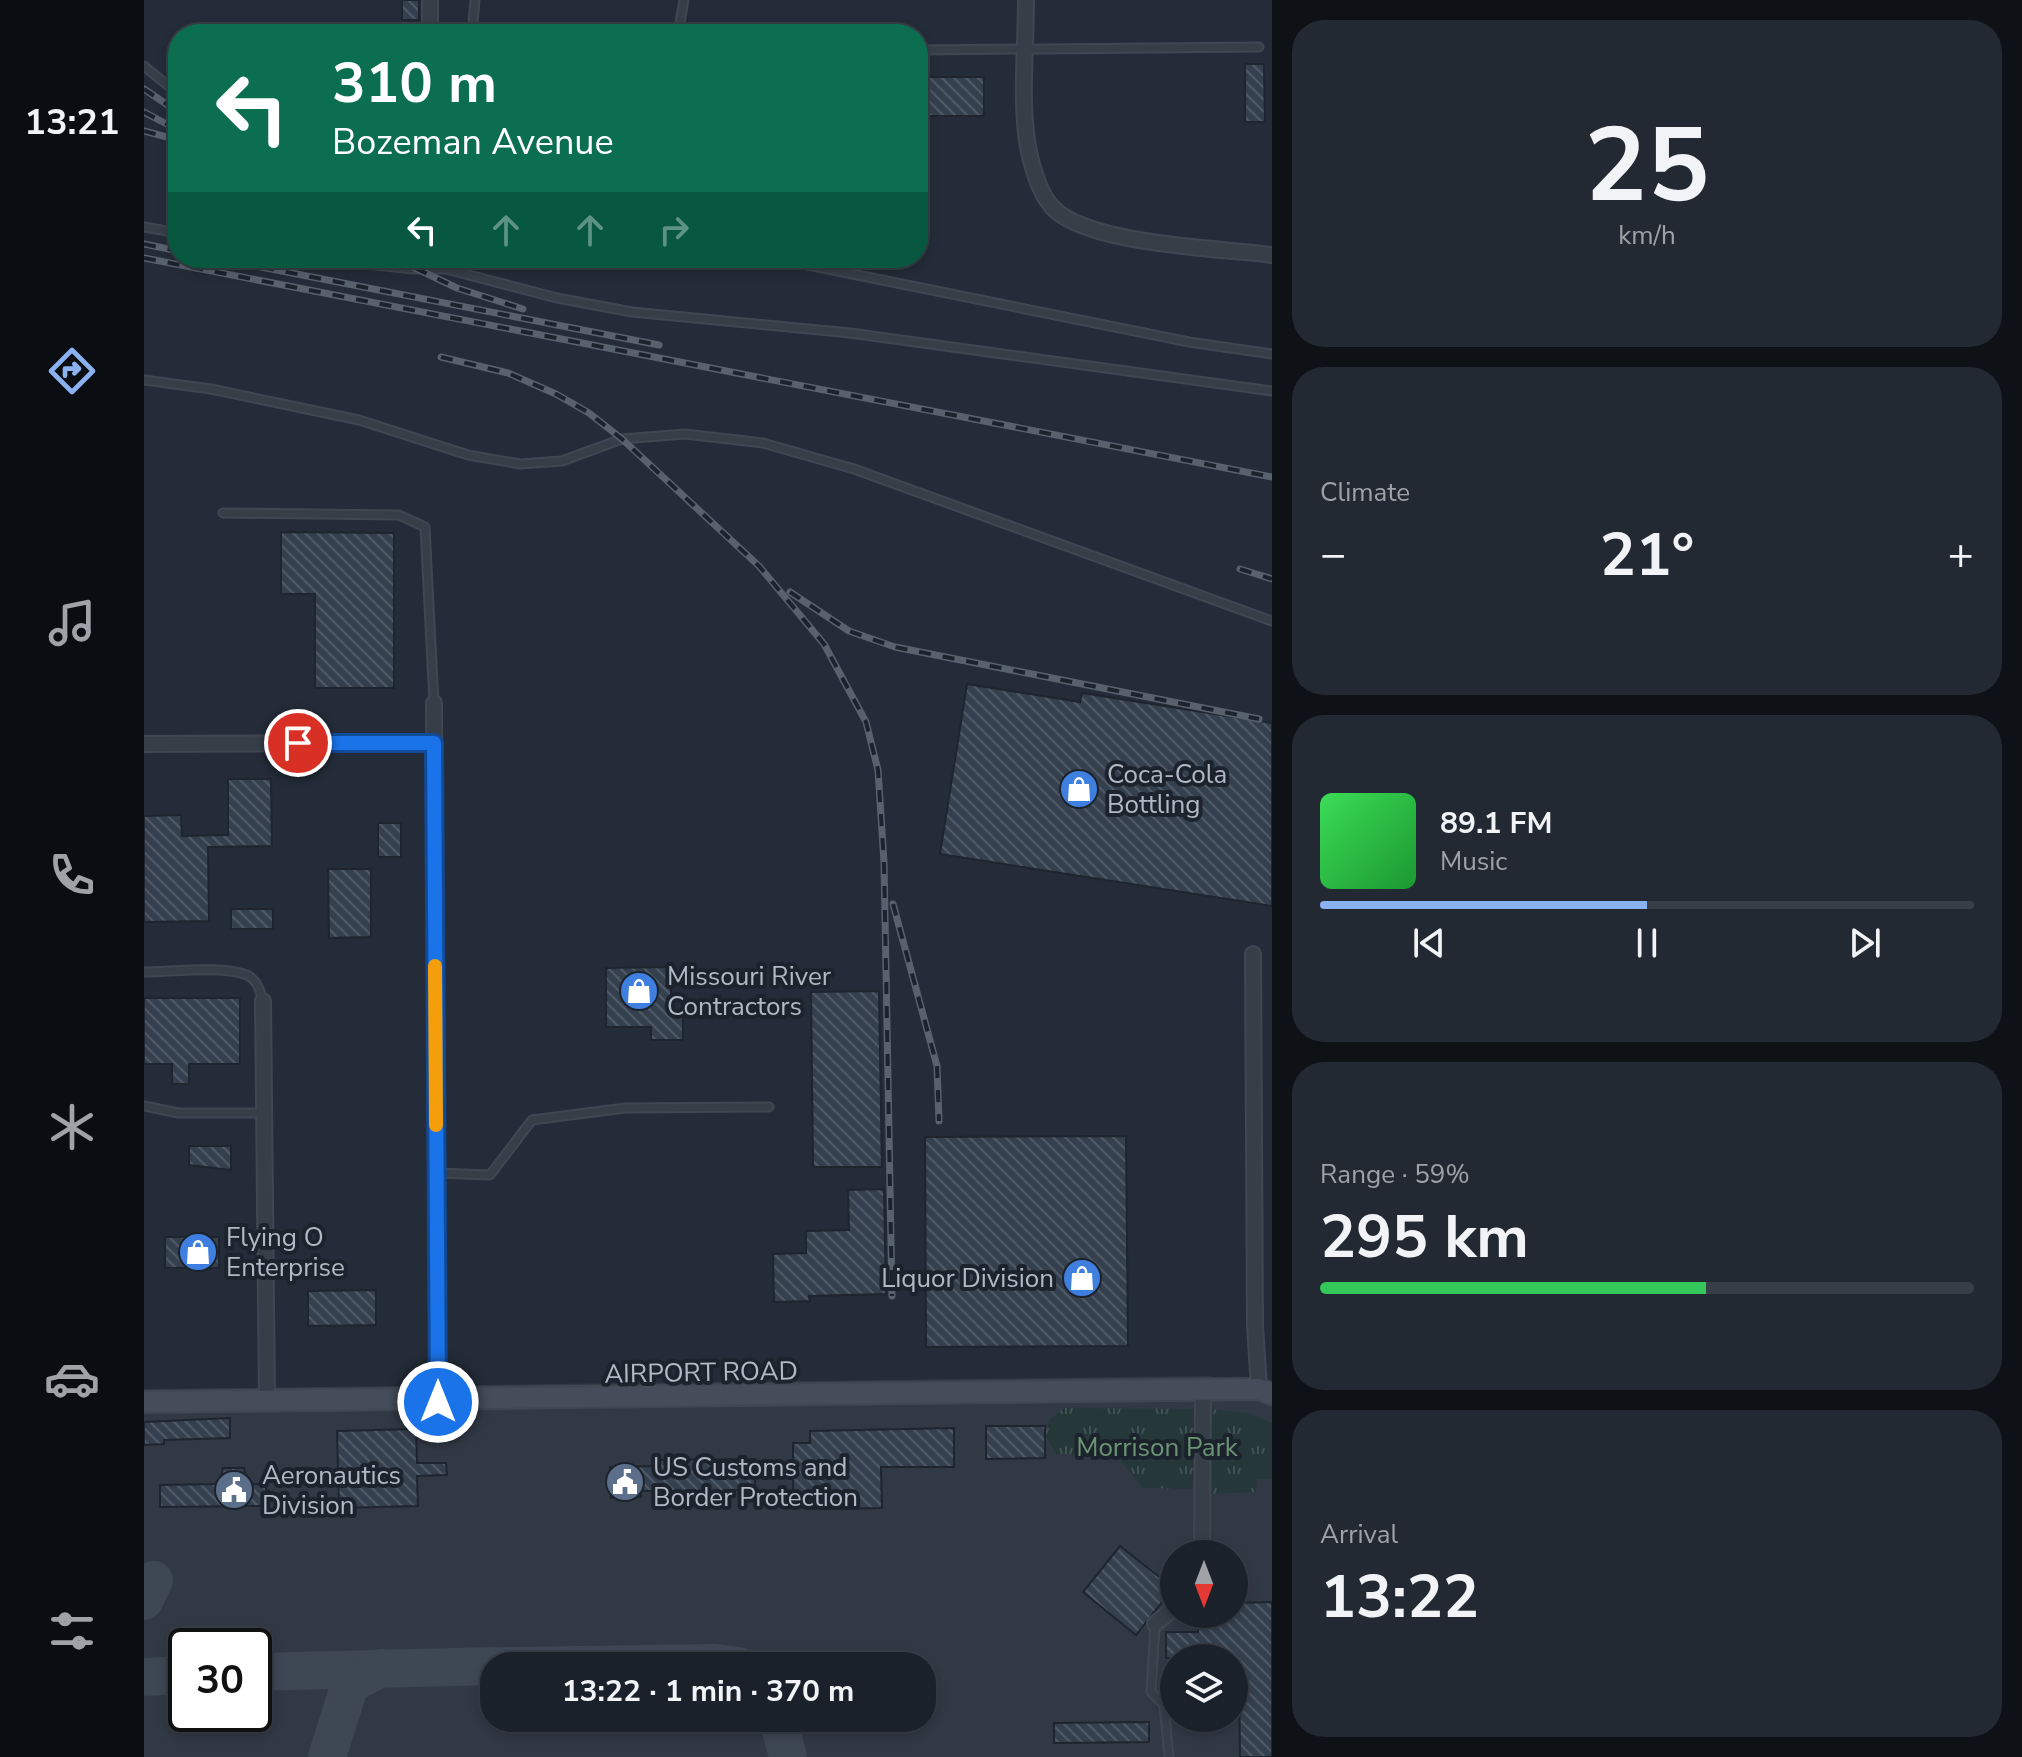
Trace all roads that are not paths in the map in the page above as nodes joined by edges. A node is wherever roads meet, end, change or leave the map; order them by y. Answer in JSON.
{"nodes":[{"id":1,"x":430,"y":0,"type":"edge"},
{"id":2,"x":475,"y":0,"type":"edge"},
{"id":3,"x":684,"y":0,"type":"edge"},
{"id":4,"x":1026,"y":0,"type":"edge"},
{"id":5,"x":430,"y":24,"type":"edge"},
{"id":6,"x":473,"y":24,"type":"edge"},
{"id":7,"x":680,"y":24,"type":"edge"},
{"id":8,"x":1259,"y":47,"type":"dead end"},
{"id":9,"x":1026,"y":49,"type":"junction"},
{"id":10,"x":928,"y":50,"type":"edge"},
{"id":11,"x":144,"y":66,"type":"edge"},
{"id":12,"x":168,"y":86,"type":"edge"},
{"id":13,"x":144,"y":227,"type":"edge"},
{"id":14,"x":168,"y":231,"type":"edge"},
{"id":15,"x":1272,"y":255,"type":"edge"},
{"id":16,"x":412,"y":268,"type":"edge"},
{"id":17,"x":462,"y":268,"type":"edge"},
{"id":18,"x":823,"y":268,"type":"edge"},
{"id":19,"x":462,"y":273,"type":"junction"},
{"id":20,"x":1272,"y":353,"type":"edge"},
{"id":21,"x":144,"y":380,"type":"edge"},
{"id":22,"x":1272,"y":391,"type":"edge"},
{"id":23,"x":223,"y":513,"type":"dead end"},
{"id":24,"x":1272,"y":621,"type":"edge"},
{"id":25,"x":434,"y":703,"type":"joint"},
{"id":26,"x":434,"y":743,"type":"junction"},
{"id":27,"x":144,"y":744,"type":"edge"},
{"id":28,"x":1253,"y":954,"type":"dead end"},
{"id":29,"x":144,"y":972,"type":"edge"},
{"id":30,"x":263,"y":1001,"type":"joint"},
{"id":31,"x":144,"y":1106,"type":"edge"},
{"id":32,"x":769,"y":1107,"type":"dead end"},
{"id":33,"x":264,"y":1113,"type":"junction"},
{"id":34,"x":437,"y":1173,"type":"junction"},
{"id":35,"x":1203,"y":1390,"type":"junction"},
{"id":36,"x":1266,"y":1391,"type":"edge"},
{"id":37,"x":144,"y":1402,"type":"edge"},
{"id":38,"x":267,"y":1402,"type":"junction"},
{"id":39,"x":438,"y":1402,"type":"junction"},
{"id":40,"x":1202,"y":1540,"type":"edge"},
{"id":41,"x":1160,"y":1620,"type":"edge"},
{"id":42,"x":1155,"y":1624,"type":"joint"},
{"id":43,"x":1169,"y":1757,"type":"edge"}],
"edges":[{"from":1,"to":5,"type":"street"},
{"from":2,"to":6,"type":"lane"},
{"from":3,"to":7,"type":"lane"},
{"from":4,"to":9,"type":"street"},
{"from":8,"to":9,"type":"lane"},
{"from":9,"to":10,"type":"lane"},
{"from":9,"to":15,"type":"street"},
{"from":11,"to":12,"type":"lane"},
{"from":13,"to":14,"type":"lane"},
{"from":16,"to":19,"type":"lane"},
{"from":17,"to":19,"type":"lane"},
{"from":18,"to":20,"type":"lane"},
{"from":19,"to":22,"type":"lane"},
{"from":21,"to":24,"type":"lane"},
{"from":23,"to":25,"type":"lane"},
{"from":25,"to":26,"type":"street"},
{"from":26,"to":27,"type":"street"},
{"from":26,"to":34,"type":"street"},
{"from":28,"to":36,"type":"street","name":"AIRPORT ROAD"},
{"from":29,"to":30,"type":"lane"},
{"from":30,"to":33,"type":"street"},
{"from":31,"to":33,"type":"lane"},
{"from":32,"to":34,"type":"lane"},
{"from":33,"to":38,"type":"street"},
{"from":34,"to":39,"type":"street"},
{"from":35,"to":36,"type":"street","name":"AIRPORT ROAD"},
{"from":35,"to":39,"type":"street","name":"AIRPORT ROAD"},
{"from":35,"to":40,"type":"street"},
{"from":37,"to":38,"type":"street","name":"AIRPORT ROAD"},
{"from":38,"to":39,"type":"street","name":"AIRPORT ROAD"},
{"from":41,"to":42,"type":"street"},
{"from":42,"to":43,"type":"lane"}]}
